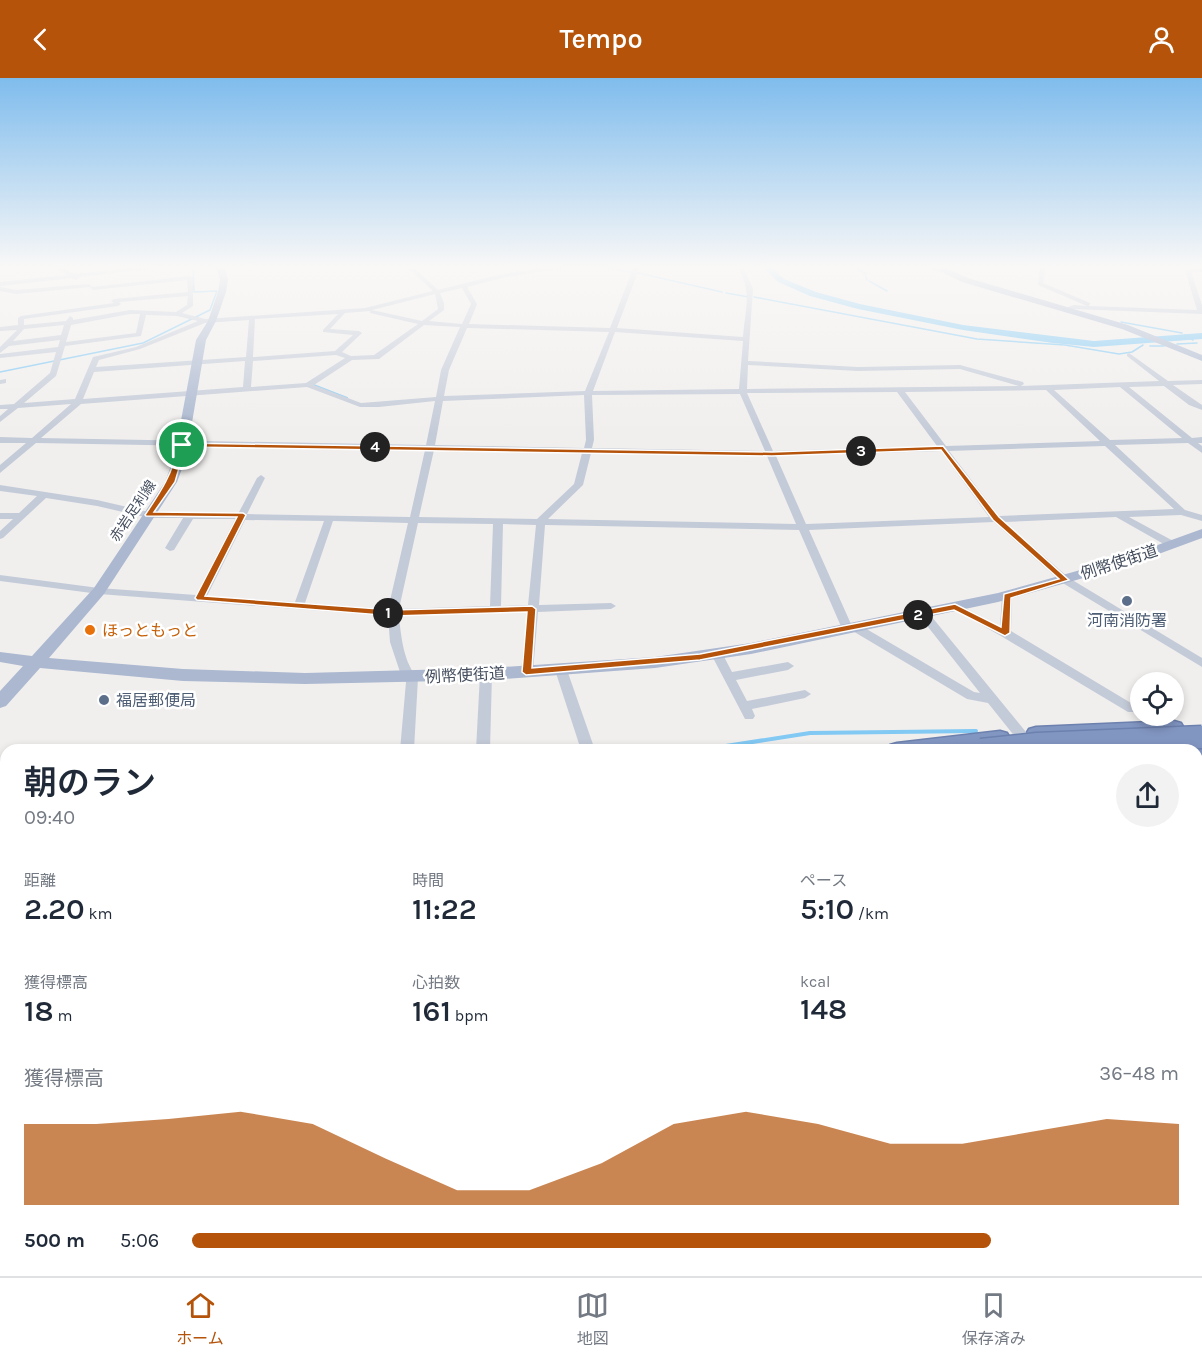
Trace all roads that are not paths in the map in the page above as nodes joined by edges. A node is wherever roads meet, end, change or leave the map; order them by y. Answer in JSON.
{"nodes":[{"id":1,"x":208,"y":321,"type":"edge"},
{"id":2,"x":21,"y":322,"type":"edge"},
{"id":3,"x":79,"y":322,"type":"edge"},
{"id":4,"x":103,"y":322,"type":"edge"},
{"id":5,"x":141,"y":322,"type":"edge"},
{"id":6,"x":205,"y":322,"type":"edge"},
{"id":7,"x":252,"y":322,"type":"edge"},
{"id":8,"x":334,"y":322,"type":"edge"},
{"id":9,"x":418,"y":322,"type":"edge"},
{"id":10,"x":466,"y":322,"type":"edge"},
{"id":11,"x":616,"y":322,"type":"edge"},
{"id":12,"x":748,"y":322,"type":"edge"},
{"id":13,"x":1107,"y":322,"type":"edge"},
{"id":14,"x":423,"y":323,"type":"junction"},
{"id":15,"x":69,"y":324,"type":"junction"},
{"id":16,"x":464,"y":326,"type":"junction"},
{"id":17,"x":0,"y":329,"type":"edge"},
{"id":18,"x":21,"y":329,"type":"junction"},
{"id":19,"x":613,"y":330,"type":"junction"},
{"id":20,"x":118,"y":338,"type":"junction"},
{"id":21,"x":747,"y":339,"type":"junction"},
{"id":22,"x":98,"y":340,"type":"junction"},
{"id":23,"x":8,"y":344,"type":"junction"},
{"id":24,"x":63,"y":344,"type":"junction"},
{"id":25,"x":116,"y":348,"type":"dead end"},
{"id":26,"x":0,"y":351,"type":"edge"},
{"id":27,"x":337,"y":353,"type":"junction"},
{"id":28,"x":1129,"y":355,"type":"dead end"},
{"id":29,"x":0,"y":356,"type":"edge"},
{"id":30,"x":250,"y":358,"type":"junction"},
{"id":31,"x":350,"y":358,"type":"junction"},
{"id":32,"x":1202,"y":358,"type":"edge"},
{"id":33,"x":197,"y":362,"type":"junction"},
{"id":34,"x":745,"y":363,"type":"junction"},
{"id":35,"x":91,"y":370,"type":"junction"},
{"id":36,"x":837,"y":379,"type":"junction"},
{"id":37,"x":1202,"y":382,"type":"edge"},
{"id":38,"x":1167,"y":383,"type":"junction"},
{"id":39,"x":308,"y":385,"type":"junction"},
{"id":40,"x":1122,"y":385,"type":"junction"},
{"id":41,"x":1035,"y":388,"type":"junction"},
{"id":42,"x":1048,"y":388,"type":"junction"},
{"id":43,"x":248,"y":389,"type":"junction"},
{"id":44,"x":899,"y":389,"type":"junction"},
{"id":45,"x":743,"y":392,"type":"junction"},
{"id":46,"x":191,"y":393,"type":"junction"},
{"id":47,"x":588,"y":393,"type":"junction"},
{"id":48,"x":440,"y":399,"type":"junction"},
{"id":49,"x":78,"y":402,"type":"junction"},
{"id":50,"x":0,"y":407,"type":"edge"},
{"id":51,"x":15,"y":407,"type":"junction"},
{"id":52,"x":1202,"y":408,"type":"edge"},
{"id":53,"x":0,"y":420,"type":"edge"},
{"id":54,"x":0,"y":440,"type":"edge"},
{"id":55,"x":1190,"y":440,"type":"junction"},
{"id":56,"x":1202,"y":440,"type":"edge"},
{"id":57,"x":33,"y":441,"type":"junction"},
{"id":58,"x":1106,"y":442,"type":"junction"},
{"id":59,"x":182,"y":445,"type":"junction"},
{"id":60,"x":430,"y":448,"type":"junction"},
{"id":61,"x":943,"y":448,"type":"junction"},
{"id":62,"x":1202,"y":450,"type":"edge"},
{"id":63,"x":588,"y":451,"type":"junction"},
{"id":64,"x":772,"y":454,"type":"junction"},
{"id":65,"x":0,"y":470,"type":"edge"},
{"id":66,"x":261,"y":478,"type":"dead end"},
{"id":67,"x":0,"y":488,"type":"edge"},
{"id":68,"x":44,"y":495,"type":"junction"},
{"id":69,"x":1182,"y":512,"type":"junction"},
{"id":70,"x":1117,"y":514,"type":"junction"},
{"id":71,"x":149,"y":515,"type":"junction"},
{"id":72,"x":190,"y":515,"type":"junction"},
{"id":73,"x":243,"y":515,"type":"junction"},
{"id":74,"x":0,"y":516,"type":"edge"},
{"id":75,"x":20,"y":516,"type":"junction"},
{"id":76,"x":330,"y":517,"type":"junction"},
{"id":77,"x":414,"y":518,"type":"junction"},
{"id":78,"x":1202,"y":518,"type":"edge"},
{"id":79,"x":996,"y":519,"type":"junction"},
{"id":80,"x":498,"y":520,"type":"junction"},
{"id":81,"x":542,"y":521,"type":"junction"},
{"id":82,"x":802,"y":527,"type":"junction"},
{"id":83,"x":1202,"y":533,"type":"edge"},
{"id":84,"x":0,"y":536,"type":"edge"},
{"id":85,"x":1173,"y":545,"type":"junction"},
{"id":86,"x":170,"y":548,"type":"dead end"},
{"id":87,"x":0,"y":578,"type":"edge"},
{"id":88,"x":1065,"y":580,"type":"junction"},
{"id":89,"x":99,"y":591,"type":"junction"},
{"id":90,"x":1007,"y":596,"type":"junction"},
{"id":91,"x":200,"y":598,"type":"junction"},
{"id":92,"x":299,"y":606,"type":"junction"},
{"id":93,"x":611,"y":606,"type":"dead end"},
{"id":94,"x":955,"y":607,"type":"junction"},
{"id":95,"x":532,"y":609,"type":"junction"},
{"id":96,"x":495,"y":611,"type":"junction"},
{"id":97,"x":393,"y":613,"type":"junction"},
{"id":98,"x":923,"y":614,"type":"junction"},
{"id":99,"x":850,"y":628,"type":"junction"},
{"id":100,"x":1005,"y":633,"type":"junction"},
{"id":101,"x":717,"y":654,"type":"junction"},
{"id":102,"x":0,"y":657,"type":"edge"},
{"id":103,"x":35,"y":661,"type":"junction"},
{"id":104,"x":1202,"y":663,"type":"edge"},
{"id":105,"x":788,"y":666,"type":"dead end"},
{"id":106,"x":561,"y":670,"type":"junction"},
{"id":107,"x":526,"y":672,"type":"junction"},
{"id":108,"x":486,"y":674,"type":"junction"},
{"id":109,"x":729,"y":677,"type":"junction"},
{"id":110,"x":410,"y":678,"type":"junction"},
{"id":111,"x":805,"y":694,"type":"dead end"},
{"id":112,"x":992,"y":699,"type":"junction"},
{"id":113,"x":0,"y":702,"type":"edge"},
{"id":114,"x":1130,"y":708,"type":"edge"},
{"id":115,"x":1202,"y":727,"type":"edge"},
{"id":116,"x":1202,"y":737,"type":"edge"},
{"id":117,"x":1026,"y":743,"type":"edge"},
{"id":118,"x":407,"y":744,"type":"edge"},
{"id":119,"x":483,"y":744,"type":"edge"},
{"id":120,"x":586,"y":744,"type":"edge"},
{"id":121,"x":1008,"y":744,"type":"edge"},
{"id":122,"x":1037,"y":744,"type":"edge"}],
"edges":[{"from":1,"to":33,"type":"main road","name":"赤岩足利線"},
{"from":2,"to":18,"type":"street"},
{"from":3,"to":15,"type":"street"},
{"from":4,"to":22,"type":"street"},
{"from":5,"to":20,"type":"street"},
{"from":6,"to":35,"type":"street"},
{"from":7,"to":30,"type":"street"},
{"from":8,"to":27,"type":"street"},
{"from":9,"to":14,"type":"street"},
{"from":10,"to":16,"type":"street"},
{"from":11,"to":19,"type":"street"},
{"from":12,"to":21,"type":"street"},
{"from":13,"to":32,"type":"main road"},
{"from":14,"to":16,"type":"street"},
{"from":14,"to":31,"type":"street"},
{"from":15,"to":18,"type":"street"},
{"from":15,"to":24,"type":"street"},
{"from":16,"to":19,"type":"street"},
{"from":16,"to":48,"type":"street"},
{"from":17,"to":18,"type":"street"},
{"from":18,"to":23,"type":"street"},
{"from":19,"to":21,"type":"street"},
{"from":19,"to":47,"type":"street"},
{"from":20,"to":22,"type":"street"},
{"from":20,"to":25,"type":"street"},
{"from":21,"to":34,"type":"street"},
{"from":22,"to":24,"type":"street"},
{"from":23,"to":24,"type":"street"},
{"from":23,"to":26,"type":"street"},
{"from":24,"to":29,"type":"street"},
{"from":24,"to":51,"type":"street"},
{"from":27,"to":30,"type":"street"},
{"from":27,"to":31,"type":"street"},
{"from":28,"to":38,"type":"street"},
{"from":30,"to":33,"type":"street"},
{"from":30,"to":43,"type":"street"},
{"from":31,"to":39,"type":"street"},
{"from":33,"to":35,"type":"street"},
{"from":33,"to":46,"type":"main road","name":"赤岩足利線"},
{"from":34,"to":36,"type":"street"},
{"from":34,"to":45,"type":"street"},
{"from":35,"to":49,"type":"street"},
{"from":36,"to":41,"type":"street"},
{"from":36,"to":44,"type":"street"},
{"from":36,"to":45,"type":"street"},
{"from":37,"to":38,"type":"street"},
{"from":38,"to":40,"type":"street"},
{"from":38,"to":52,"type":"street"},
{"from":39,"to":43,"type":"street"},
{"from":39,"to":48,"type":"street"},
{"from":40,"to":42,"type":"street"},
{"from":40,"to":55,"type":"street"},
{"from":41,"to":42,"type":"street"},
{"from":41,"to":44,"type":"street"},
{"from":42,"to":58,"type":"street"},
{"from":43,"to":46,"type":"street"},
{"from":44,"to":61,"type":"street"},
{"from":45,"to":47,"type":"street"},
{"from":45,"to":64,"type":"street"},
{"from":46,"to":49,"type":"street"},
{"from":46,"to":59,"type":"main road","name":"赤岩足利線"},
{"from":47,"to":48,"type":"street"},
{"from":47,"to":63,"type":"street"},
{"from":48,"to":60,"type":"street"},
{"from":49,"to":51,"type":"street"},
{"from":49,"to":57,"type":"street"},
{"from":50,"to":51,"type":"street"},
{"from":51,"to":53,"type":"street"},
{"from":54,"to":57,"type":"street"},
{"from":55,"to":56,"type":"street"},
{"from":55,"to":58,"type":"street"},
{"from":55,"to":62,"type":"street"},
{"from":57,"to":59,"type":"street"},
{"from":57,"to":65,"type":"street"},
{"from":58,"to":61,"type":"street"},
{"from":58,"to":69,"type":"street"},
{"from":59,"to":60,"type":"street"},
{"from":59,"to":71,"type":"main road","name":"赤岩足利線"},
{"from":60,"to":63,"type":"street"},
{"from":60,"to":77,"type":"street"},
{"from":61,"to":64,"type":"street"},
{"from":61,"to":79,"type":"street"},
{"from":63,"to":64,"type":"street"},
{"from":63,"to":81,"type":"street"},
{"from":64,"to":82,"type":"street"},
{"from":66,"to":73,"type":"street"},
{"from":67,"to":68,"type":"street"},
{"from":68,"to":71,"type":"street"},
{"from":68,"to":75,"type":"street"},
{"from":69,"to":70,"type":"street"},
{"from":69,"to":78,"type":"street"},
{"from":70,"to":79,"type":"street"},
{"from":70,"to":85,"type":"street"},
{"from":71,"to":72,"type":"street"},
{"from":71,"to":89,"type":"main road","name":"赤岩足利線"},
{"from":72,"to":73,"type":"street"},
{"from":72,"to":86,"type":"street"},
{"from":73,"to":76,"type":"street"},
{"from":73,"to":91,"type":"street"},
{"from":74,"to":75,"type":"street"},
{"from":75,"to":84,"type":"street"},
{"from":76,"to":77,"type":"street"},
{"from":76,"to":92,"type":"street"},
{"from":77,"to":80,"type":"street"},
{"from":77,"to":97,"type":"street"},
{"from":79,"to":82,"type":"street"},
{"from":79,"to":88,"type":"street"},
{"from":80,"to":81,"type":"street"},
{"from":80,"to":96,"type":"street"},
{"from":81,"to":82,"type":"street"},
{"from":81,"to":95,"type":"street"},
{"from":82,"to":99,"type":"street"},
{"from":83,"to":85,"type":"main road","name":"例幣使街道"},
{"from":85,"to":88,"type":"main road","name":"例幣使街道"},
{"from":87,"to":89,"type":"street"},
{"from":88,"to":90,"type":"main road","name":"例幣使街道"},
{"from":88,"to":104,"type":"street"},
{"from":89,"to":91,"type":"street"},
{"from":89,"to":103,"type":"main road","name":"赤岩足利線"},
{"from":90,"to":94,"type":"main road","name":"例幣使街道"},
{"from":90,"to":100,"type":"street"},
{"from":91,"to":92,"type":"street"},
{"from":92,"to":97,"type":"street"},
{"from":93,"to":95,"type":"street"},
{"from":94,"to":98,"type":"main road","name":"例幣使街道"},
{"from":94,"to":100,"type":"street"},
{"from":95,"to":96,"type":"street"},
{"from":95,"to":107,"type":"street"},
{"from":96,"to":97,"type":"street"},
{"from":97,"to":110,"type":"street"},
{"from":98,"to":99,"type":"main road","name":"例幣使街道"},
{"from":98,"to":112,"type":"street"},
{"from":99,"to":101,"type":"main road","name":"例幣使街道"},
{"from":99,"to":112,"type":"street"},
{"from":100,"to":114,"type":"street"},
{"from":101,"to":106,"type":"main road","name":"例幣使街道"},
{"from":101,"to":109,"type":"street"},
{"from":102,"to":103,"type":"main road","name":"例幣使街道"},
{"from":103,"to":110,"type":"main road","name":"例幣使街道"},
{"from":103,"to":113,"type":"main road","name":"赤岩足利線"},
{"from":105,"to":109,"type":"street"},
{"from":106,"to":107,"type":"main road","name":"例幣使街道"},
{"from":106,"to":120,"type":"street"},
{"from":107,"to":108,"type":"main road","name":"例幣使街道"},
{"from":108,"to":110,"type":"main road","name":"例幣使街道"},
{"from":108,"to":119,"type":"street"},
{"from":109,"to":111,"type":"street"},
{"from":110,"to":118,"type":"street"},
{"from":112,"to":117,"type":"street"},
{"from":115,"to":117,"type":"highway"},
{"from":116,"to":122,"type":"highway","bridge":true},
{"from":117,"to":121,"type":"highway"}]}
